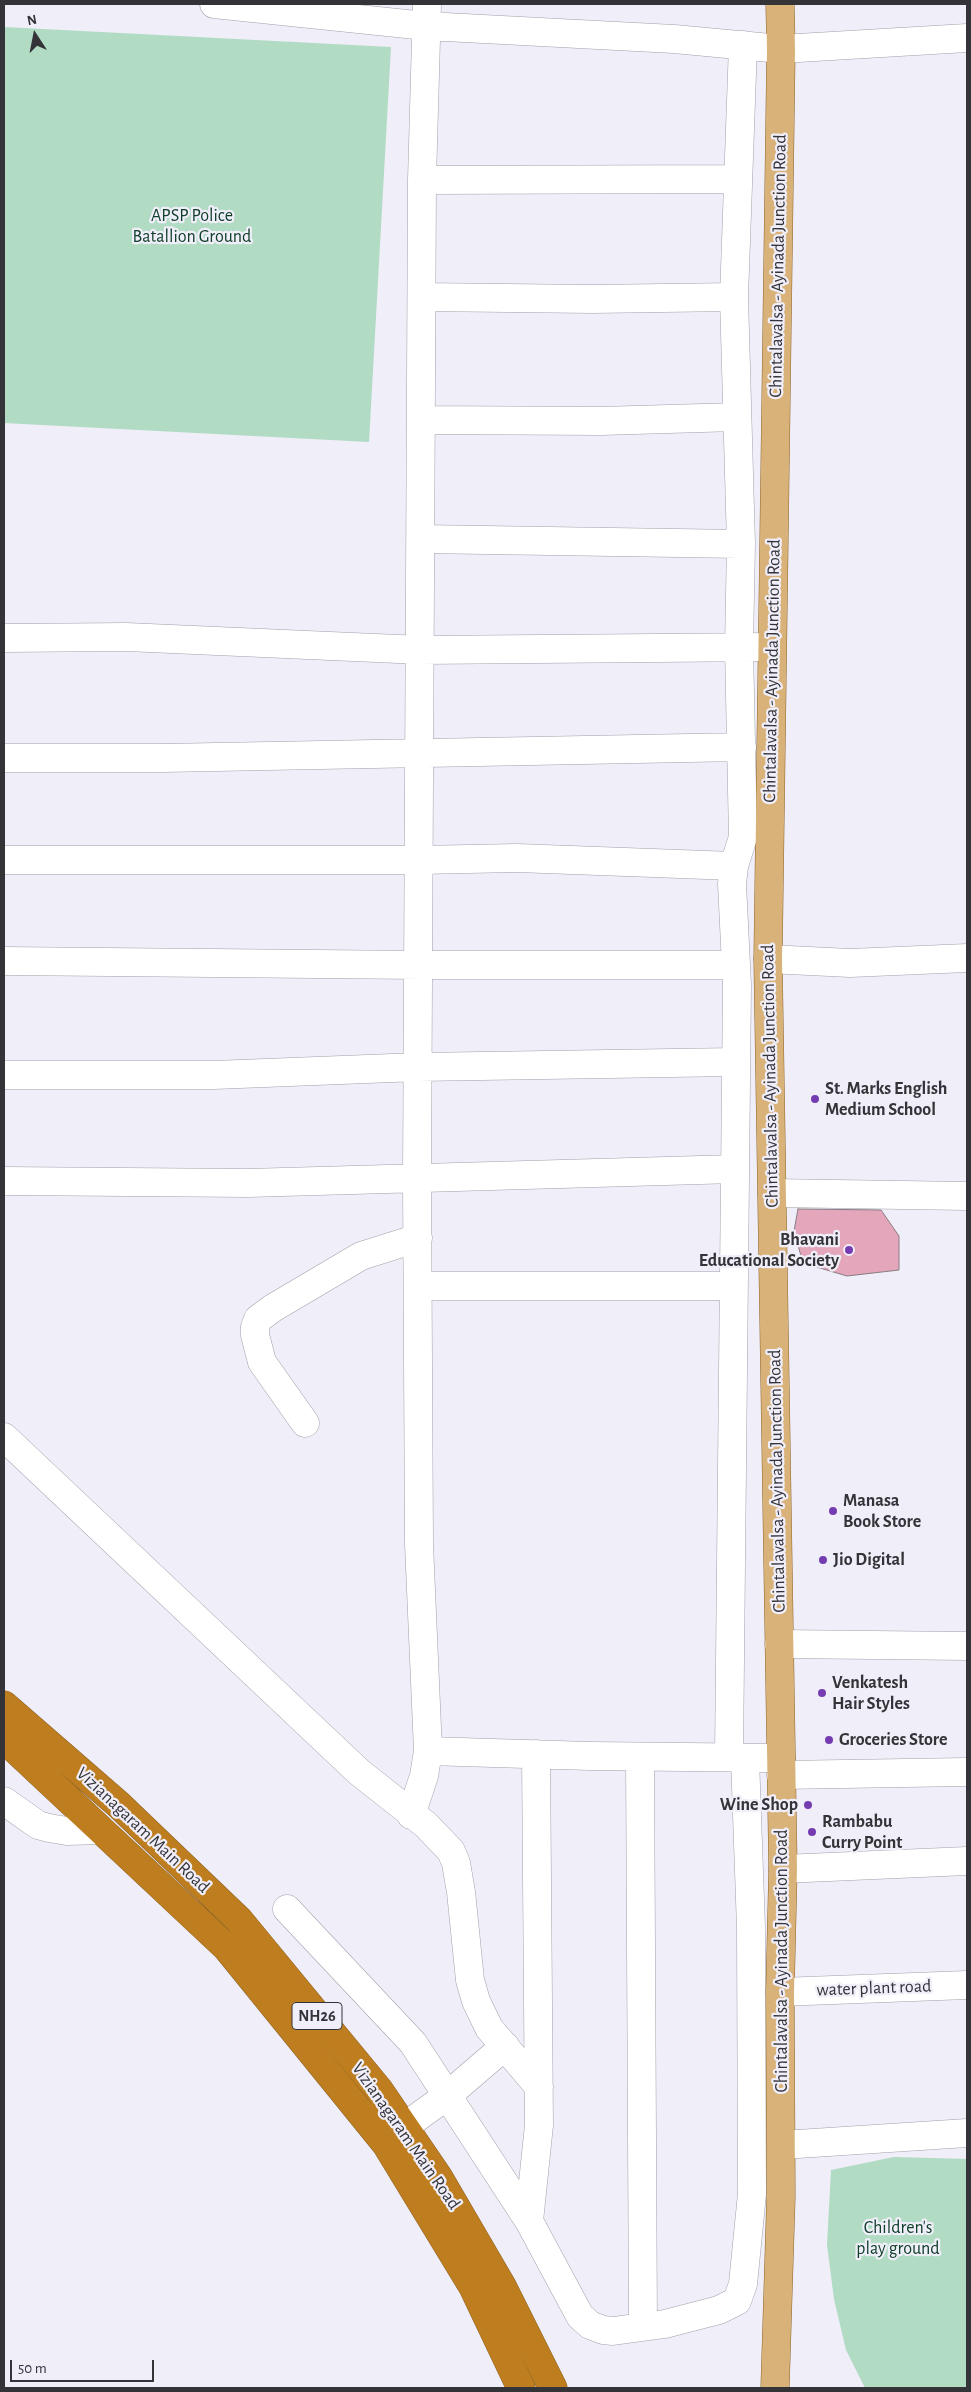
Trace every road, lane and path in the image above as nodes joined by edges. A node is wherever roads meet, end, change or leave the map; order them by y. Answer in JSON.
{"nodes":[{"id":1,"x":214,"y":4,"type":"edge"},
{"id":2,"x":780,"y":4,"type":"edge"},
{"id":3,"x":427,"y":15,"type":"edge"},
{"id":4,"x":967,"y":38,"type":"edge"},
{"id":5,"x":743,"y":45,"type":"junction"},
{"id":6,"x":781,"y":49,"type":"junction"},
{"id":7,"x":738,"y":179,"type":"junction"},
{"id":8,"x":422,"y":180,"type":"junction"},
{"id":9,"x":422,"y":297,"type":"junction"},
{"id":10,"x":734,"y":297,"type":"junction"},
{"id":11,"x":736,"y":417,"type":"junction"},
{"id":12,"x":422,"y":420,"type":"junction"},
{"id":13,"x":421,"y":539,"type":"junction"},
{"id":14,"x":741,"y":544,"type":"junction"},
{"id":15,"x":4,"y":638,"type":"edge"},
{"id":16,"x":739,"y":647,"type":"junction"},
{"id":17,"x":772,"y":647,"type":"junction"},
{"id":18,"x":421,"y":650,"type":"junction"},
{"id":19,"x":742,"y":747,"type":"junction"},
{"id":20,"x":420,"y":753,"type":"junction"},
{"id":21,"x":4,"y":758,"type":"edge"},
{"id":22,"x":4,"y":860,"type":"edge"},
{"id":23,"x":419,"y":860,"type":"junction"},
{"id":24,"x":734,"y":866,"type":"junction"},
{"id":25,"x":768,"y":958,"type":"junction"},
{"id":26,"x":967,"y":958,"type":"edge"},
{"id":27,"x":4,"y":961,"type":"edge"},
{"id":28,"x":419,"y":965,"type":"junction"},
{"id":29,"x":736,"y":965,"type":"junction"},
{"id":30,"x":735,"y":1062,"type":"junction"},
{"id":31,"x":418,"y":1067,"type":"junction"},
{"id":32,"x":4,"y":1074,"type":"edge"},
{"id":33,"x":735,"y":1169,"type":"junction"},
{"id":34,"x":417,"y":1180,"type":"junction"},
{"id":35,"x":4,"y":1181,"type":"edge"},
{"id":36,"x":772,"y":1193,"type":"junction"},
{"id":37,"x":967,"y":1196,"type":"edge"},
{"id":38,"x":418,"y":1238,"type":"junction"},
{"id":39,"x":419,"y":1286,"type":"junction"},
{"id":40,"x":734,"y":1286,"type":"junction"},
{"id":41,"x":305,"y":1423,"type":"dead end"},
{"id":42,"x":4,"y":1437,"type":"edge"},
{"id":43,"x":779,"y":1644,"type":"junction"},
{"id":44,"x":967,"y":1646,"type":"edge"},
{"id":45,"x":4,"y":1705,"type":"edge"},
{"id":46,"x":4,"y":1739,"type":"edge"},
{"id":47,"x":428,"y":1751,"type":"junction"},
{"id":48,"x":536,"y":1754,"type":"junction"},
{"id":49,"x":640,"y":1757,"type":"junction"},
{"id":50,"x":737,"y":1758,"type":"junction"},
{"id":51,"x":781,"y":1766,"type":"junction"},
{"id":52,"x":967,"y":1772,"type":"edge"},
{"id":53,"x":4,"y":1801,"type":"edge"},
{"id":54,"x":411,"y":1814,"type":"junction"},
{"id":55,"x":101,"y":1830,"type":"junction"},
{"id":56,"x":967,"y":1861,"type":"edge"},
{"id":57,"x":783,"y":1869,"type":"junction"},
{"id":58,"x":286,"y":1909,"type":"dead end"},
{"id":59,"x":967,"y":1985,"type":"edge"},
{"id":60,"x":780,"y":1992,"type":"junction"},
{"id":61,"x":504,"y":2046,"type":"junction"},
{"id":62,"x":539,"y":2087,"type":"junction"},
{"id":63,"x":448,"y":2096,"type":"junction"},
{"id":64,"x":404,"y":2126,"type":"junction"},
{"id":65,"x":967,"y":2133,"type":"edge"},
{"id":66,"x":782,"y":2145,"type":"junction"},
{"id":67,"x":530,"y":2221,"type":"junction"},
{"id":68,"x":643,"y":2326,"type":"junction"},
{"id":69,"x":521,"y":2388,"type":"edge"},
{"id":70,"x":553,"y":2388,"type":"edge"},
{"id":71,"x":775,"y":2388,"type":"edge"}],
"edges":[{"from":1,"to":3,"type":"street"},
{"from":2,"to":6,"type":"main road","name":"Chintalavalsa - Ayinada Junction Road"},
{"from":3,"to":5,"type":"street"},
{"from":3,"to":8,"type":"street"},
{"from":4,"to":6,"type":"street"},
{"from":5,"to":6,"type":"street"},
{"from":5,"to":7,"type":"street"},
{"from":6,"to":17,"type":"main road","name":"Chintalavalsa - Ayinada Junction Road"},
{"from":7,"to":8,"type":"street"},
{"from":7,"to":10,"type":"street"},
{"from":8,"to":9,"type":"street"},
{"from":9,"to":10,"type":"street"},
{"from":9,"to":12,"type":"street"},
{"from":10,"to":11,"type":"street"},
{"from":11,"to":12,"type":"street"},
{"from":11,"to":14,"type":"street"},
{"from":12,"to":13,"type":"street"},
{"from":13,"to":14,"type":"street"},
{"from":13,"to":18,"type":"street"},
{"from":14,"to":16,"type":"street"},
{"from":15,"to":18,"type":"street"},
{"from":16,"to":17,"type":"street"},
{"from":16,"to":18,"type":"street"},
{"from":16,"to":19,"type":"street"},
{"from":17,"to":25,"type":"main road","name":"Chintalavalsa - Ayinada Junction Road"},
{"from":18,"to":20,"type":"street"},
{"from":19,"to":20,"type":"street"},
{"from":19,"to":24,"type":"street"},
{"from":20,"to":21,"type":"street"},
{"from":20,"to":23,"type":"street"},
{"from":22,"to":23,"type":"street"},
{"from":23,"to":24,"type":"street"},
{"from":23,"to":28,"type":"street"},
{"from":24,"to":29,"type":"street"},
{"from":25,"to":26,"type":"street"},
{"from":25,"to":36,"type":"main road","name":"Chintalavalsa - Ayinada Junction Road"},
{"from":27,"to":28,"type":"street"},
{"from":28,"to":29,"type":"street"},
{"from":28,"to":31,"type":"street"},
{"from":29,"to":30,"type":"street"},
{"from":30,"to":31,"type":"street"},
{"from":30,"to":33,"type":"street"},
{"from":31,"to":32,"type":"street"},
{"from":31,"to":34,"type":"street"},
{"from":33,"to":34,"type":"street"},
{"from":33,"to":40,"type":"street"},
{"from":34,"to":35,"type":"street"},
{"from":34,"to":38,"type":"street"},
{"from":36,"to":37,"type":"street"},
{"from":36,"to":43,"type":"main road","name":"Chintalavalsa - Ayinada Junction Road"},
{"from":38,"to":39,"type":"street"},
{"from":38,"to":41,"type":"street"},
{"from":39,"to":40,"type":"street"},
{"from":39,"to":47,"type":"street"},
{"from":40,"to":50,"type":"street"},
{"from":42,"to":54,"type":"street"},
{"from":43,"to":44,"type":"street"},
{"from":43,"to":51,"type":"main road","name":"Chintalavalsa - Ayinada Junction Road"},
{"from":45,"to":64,"type":"highway","name":"Vizianagaram Main Road","number":"NH26"},
{"from":46,"to":55,"type":"highway","name":"Vizianagaram Main Road","number":"NH26"},
{"from":47,"to":48,"type":"street"},
{"from":47,"to":54,"type":"street"},
{"from":48,"to":49,"type":"street"},
{"from":48,"to":62,"type":"street"},
{"from":49,"to":50,"type":"street"},
{"from":49,"to":68,"type":"street"},
{"from":50,"to":51,"type":"street"},
{"from":50,"to":68,"type":"street"},
{"from":51,"to":52,"type":"street"},
{"from":51,"to":57,"type":"main road","name":"Chintalavalsa - Ayinada Junction Road"},
{"from":53,"to":55,"type":"street"},
{"from":54,"to":61,"type":"street"},
{"from":55,"to":69,"type":"highway","name":"Vizianagaram Main Road","number":"NH26"},
{"from":56,"to":57,"type":"street"},
{"from":57,"to":60,"type":"main road","name":"Chintalavalsa - Ayinada Junction Road"},
{"from":58,"to":63,"type":"street"},
{"from":59,"to":60,"type":"street","name":"water plant road"},
{"from":60,"to":66,"type":"main road","name":"Chintalavalsa - Ayinada Junction Road"},
{"from":61,"to":62,"type":"street"},
{"from":61,"to":63,"type":"street"},
{"from":62,"to":67,"type":"street"},
{"from":63,"to":64,"type":"street"},
{"from":63,"to":67,"type":"street"},
{"from":64,"to":70,"type":"highway","name":"Vizianagaram Main Road","number":"NH26"},
{"from":65,"to":66,"type":"street"},
{"from":66,"to":71,"type":"main road","name":"Chintalavalsa - Ayinada Junction Road"},
{"from":67,"to":68,"type":"street"}]}
